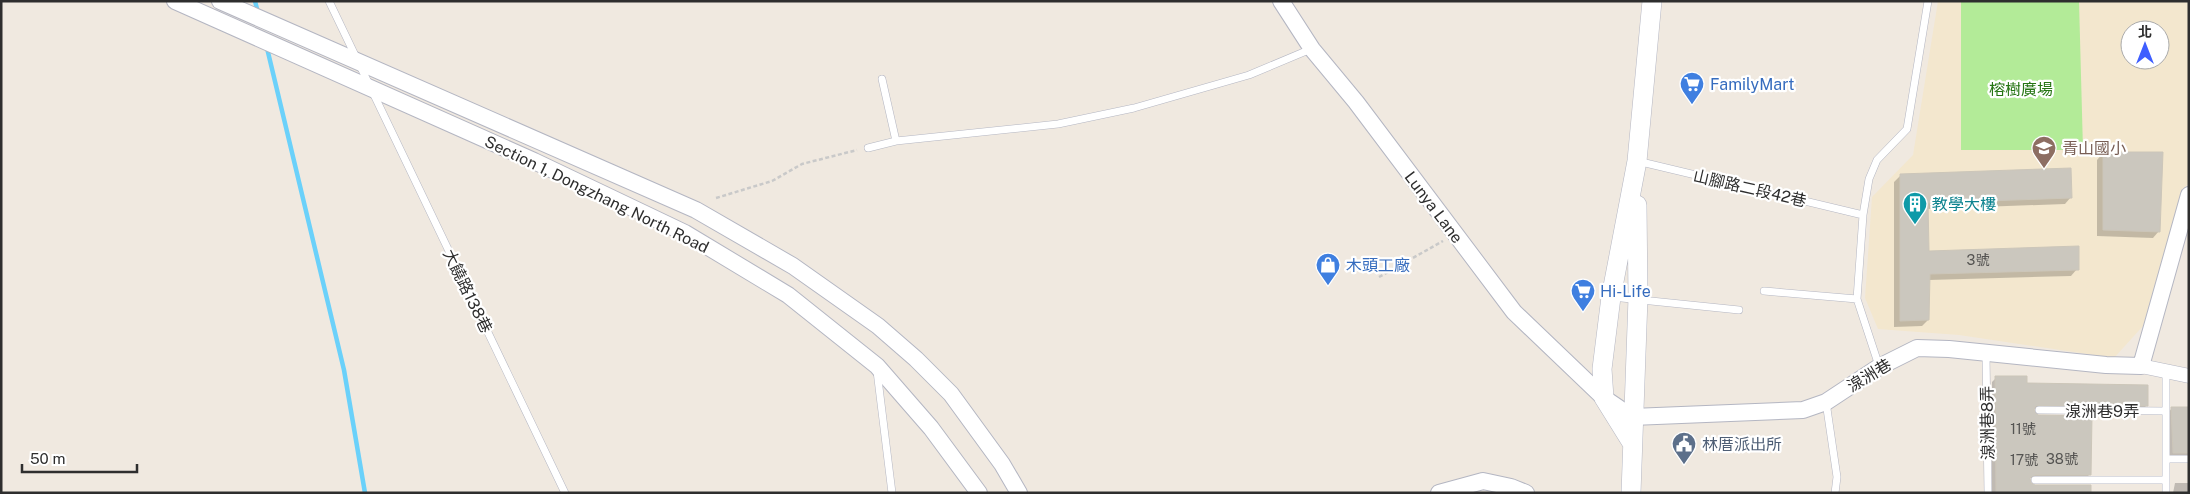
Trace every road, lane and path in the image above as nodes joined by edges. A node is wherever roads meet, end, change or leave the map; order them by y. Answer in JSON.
{"nodes":[{"id":1,"x":175,"y":1,"type":"edge"},
{"id":2,"x":220,"y":1,"type":"edge"},
{"id":3,"x":329,"y":1,"type":"edge"},
{"id":4,"x":1281,"y":1,"type":"edge"},
{"id":5,"x":1652,"y":1,"type":"edge"},
{"id":6,"x":1928,"y":1,"type":"edge"},
{"id":7,"x":1312,"y":49,"type":"junction"},
{"id":8,"x":360,"y":64,"type":"junction"},
{"id":9,"x":882,"y":79,"type":"dead end"},
{"id":10,"x":371,"y":90,"type":"junction"},
{"id":11,"x":896,"y":141,"type":"junction"},
{"id":12,"x":868,"y":148,"type":"joint"},
{"id":13,"x":1637,"y":161,"type":"junction"},
{"id":14,"x":2189,"y":195,"type":"edge"},
{"id":15,"x":716,"y":198,"type":"dead end"},
{"id":16,"x":1863,"y":215,"type":"junction"},
{"id":17,"x":1454,"y":234,"type":"junction"},
{"id":18,"x":1379,"y":277,"type":"dead end"},
{"id":19,"x":1764,"y":291,"type":"dead end"},
{"id":20,"x":1611,"y":297,"type":"junction"},
{"id":21,"x":1638,"y":298,"type":"junction"},
{"id":22,"x":1857,"y":299,"type":"junction"},
{"id":23,"x":1738,"y":310,"type":"dead end"},
{"id":24,"x":1986,"y":354,"type":"junction"},
{"id":25,"x":877,"y":366,"type":"junction"},
{"id":26,"x":2141,"y":366,"type":"junction"},
{"id":27,"x":1879,"y":367,"type":"junction"},
{"id":28,"x":2166,"y":371,"type":"junction"},
{"id":29,"x":2189,"y":376,"type":"edge"},
{"id":30,"x":1604,"y":398,"type":"junction"},
{"id":31,"x":1826,"y":402,"type":"junction"},
{"id":32,"x":2039,"y":410,"type":"dead end"},
{"id":33,"x":2166,"y":411,"type":"junction"},
{"id":34,"x":1632,"y":417,"type":"junction"},
{"id":35,"x":1632,"y":443,"type":"junction"},
{"id":36,"x":2166,"y":459,"type":"junction"},
{"id":37,"x":2189,"y":459,"type":"edge"},
{"id":38,"x":2035,"y":480,"type":"dead end"},
{"id":39,"x":2166,"y":480,"type":"junction"},
{"id":40,"x":566,"y":493,"type":"edge"},
{"id":41,"x":892,"y":493,"type":"edge"},
{"id":42,"x":979,"y":493,"type":"edge"},
{"id":43,"x":1019,"y":493,"type":"edge"},
{"id":44,"x":1439,"y":493,"type":"edge"},
{"id":45,"x":1526,"y":493,"type":"edge"},
{"id":46,"x":1631,"y":493,"type":"edge"},
{"id":47,"x":1834,"y":493,"type":"edge"},
{"id":48,"x":1988,"y":493,"type":"edge"},
{"id":49,"x":2166,"y":493,"type":"edge"}],
"edges":[{"from":1,"to":10,"type":"street","name":"Section 1, Dongzhang North Road"},
{"from":2,"to":8,"type":"street","name":"Section 1, Dongzhang North Road"},
{"from":3,"to":8,"type":"lane","name":"大饒路138巷"},
{"from":4,"to":7,"type":"street","name":"Lunya Lane"},
{"from":5,"to":13,"type":"main road"},
{"from":6,"to":16,"type":"lane"},
{"from":7,"to":11,"type":"lane"},
{"from":7,"to":17,"type":"street","name":"Lunya Lane"},
{"from":8,"to":10,"type":"lane","name":"大饒路138巷"},
{"from":8,"to":43,"type":"street","name":"Section 1, Dongzhang North Road"},
{"from":9,"to":11,"type":"lane"},
{"from":10,"to":25,"type":"street","name":"Section 1, Dongzhang North Road"},
{"from":10,"to":40,"type":"lane","name":"大饒路138巷"},
{"from":11,"to":12,"type":"lane"},
{"from":12,"to":15,"type":"path"},
{"from":13,"to":16,"type":"lane","name":"山腳路二段42巷"},
{"from":13,"to":20,"type":"main road"},
{"from":13,"to":21,"type":"main road"},
{"from":14,"to":26,"type":"street"},
{"from":16,"to":22,"type":"lane"},
{"from":17,"to":18,"type":"path"},
{"from":17,"to":30,"type":"street","name":"Lunya Lane"},
{"from":19,"to":22,"type":"lane"},
{"from":20,"to":21,"type":"lane"},
{"from":20,"to":30,"type":"main road"},
{"from":21,"to":23,"type":"lane"},
{"from":21,"to":34,"type":"main road"},
{"from":22,"to":27,"type":"lane"},
{"from":24,"to":26,"type":"street","name":"湶洲巷"},
{"from":24,"to":27,"type":"street","name":"湶洲巷"},
{"from":24,"to":48,"type":"lane","name":"湶洲巷8弄"},
{"from":25,"to":41,"type":"lane"},
{"from":25,"to":42,"type":"street","name":"Section 1, Dongzhang North Road"},
{"from":26,"to":28,"type":"street","name":"湶洲巷"},
{"from":27,"to":31,"type":"street","name":"湶洲巷"},
{"from":28,"to":29,"type":"street","name":"湶洲巷"},
{"from":28,"to":33,"type":"lane"},
{"from":30,"to":34,"type":"street"},
{"from":30,"to":35,"type":"main road"},
{"from":31,"to":34,"type":"street","name":"湶洲巷"},
{"from":31,"to":47,"type":"lane"},
{"from":32,"to":33,"type":"lane","name":"湶洲巷9弄"},
{"from":33,"to":36,"type":"lane"},
{"from":34,"to":35,"type":"main road"},
{"from":35,"to":46,"type":"main road"},
{"from":36,"to":37,"type":"lane"},
{"from":36,"to":39,"type":"lane"},
{"from":38,"to":39,"type":"lane"},
{"from":39,"to":49,"type":"lane"},
{"from":44,"to":45,"type":"street"}]}
